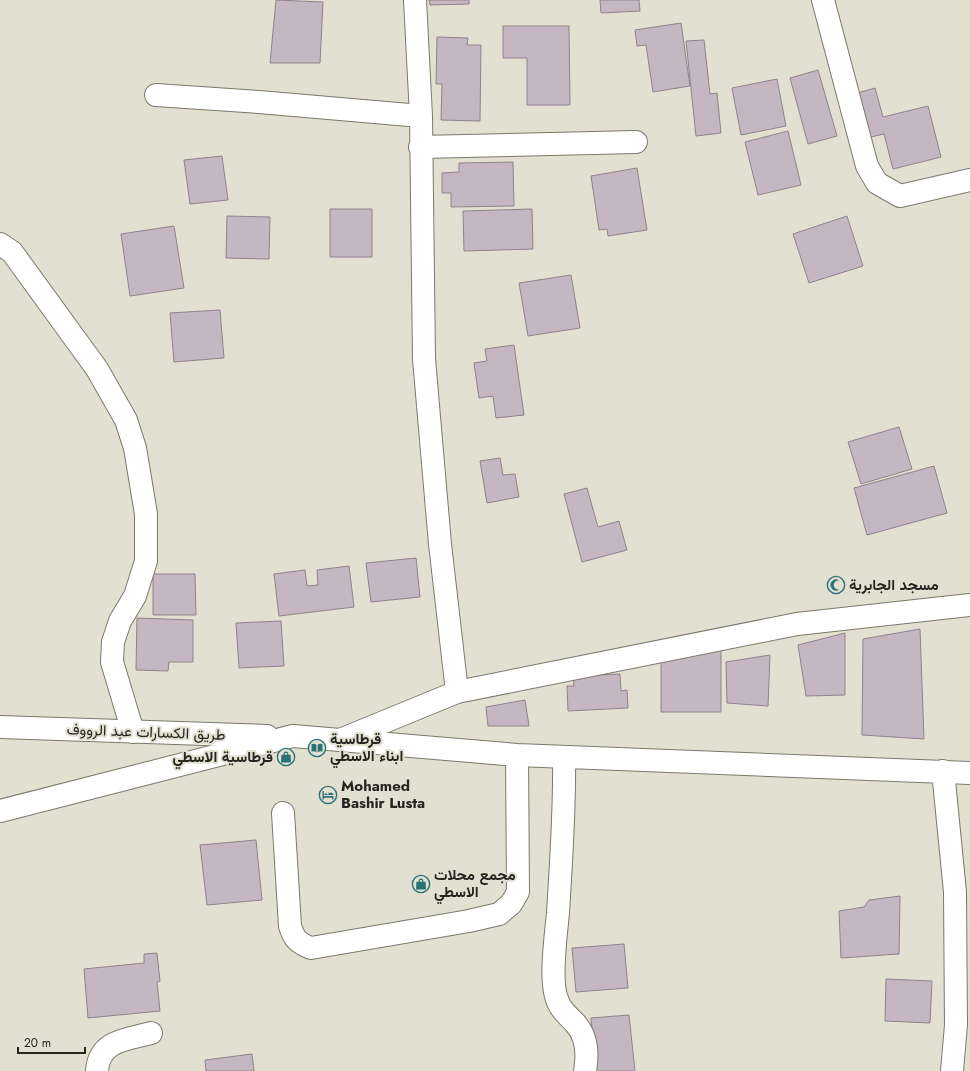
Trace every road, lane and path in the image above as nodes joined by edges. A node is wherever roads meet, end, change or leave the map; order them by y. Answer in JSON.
{"nodes":[{"id":1,"x":415,"y":0,"type":"edge"},
{"id":2,"x":822,"y":0,"type":"edge"},
{"id":3,"x":156,"y":95,"type":"dead end"},
{"id":4,"x":421,"y":116,"type":"junction"},
{"id":5,"x":636,"y":142,"type":"dead end"},
{"id":6,"x":420,"y":147,"type":"junction"},
{"id":7,"x":970,"y":180,"type":"edge"},
{"id":8,"x":0,"y":244,"type":"edge"},
{"id":9,"x":970,"y":605,"type":"edge"},
{"id":10,"x":457,"y":692,"type":"junction"},
{"id":11,"x":0,"y":727,"type":"edge"},
{"id":12,"x":133,"y":732,"type":"junction"},
{"id":13,"x":293,"y":736,"type":"junction"},
{"id":14,"x":340,"y":740,"type":"junction"},
{"id":15,"x":517,"y":755,"type":"junction"},
{"id":16,"x":564,"y":758,"type":"junction"},
{"id":17,"x":943,"y":771,"type":"junction"},
{"id":18,"x":970,"y":773,"type":"edge"},
{"id":19,"x":0,"y":812,"type":"edge"},
{"id":20,"x":283,"y":813,"type":"dead end"},
{"id":21,"x":151,"y":1033,"type":"dead end"},
{"id":22,"x":97,"y":1071,"type":"edge"},
{"id":23,"x":585,"y":1071,"type":"edge"},
{"id":24,"x":952,"y":1071,"type":"edge"}],
"edges":[{"from":1,"to":4,"type":"street"},
{"from":2,"to":7,"type":"street"},
{"from":3,"to":4,"type":"street"},
{"from":4,"to":6,"type":"street"},
{"from":5,"to":6,"type":"street"},
{"from":6,"to":10,"type":"street"},
{"from":8,"to":12,"type":"street"},
{"from":9,"to":10,"type":"street"},
{"from":10,"to":14,"type":"street"},
{"from":11,"to":12,"type":"street","name":"طريق الكسارات عبد الرووف"},
{"from":12,"to":13,"type":"street","name":"طريق الكسارات عبد الرووف"},
{"from":13,"to":14,"type":"street","name":"طريق الكسارات عبد الرووف"},
{"from":13,"to":19,"type":"street"},
{"from":14,"to":15,"type":"street","name":"طريق الكسارات عبد الرووف"},
{"from":15,"to":16,"type":"street","name":"طريق الكسارات عبد الرووف"},
{"from":15,"to":20,"type":"street"},
{"from":16,"to":17,"type":"street","name":"طريق الكسارات عبد الرووف"},
{"from":16,"to":23,"type":"street"},
{"from":17,"to":18,"type":"street","name":"طريق الكسارات عبد الرووف"},
{"from":17,"to":24,"type":"street"},
{"from":21,"to":22,"type":"street"}]}
